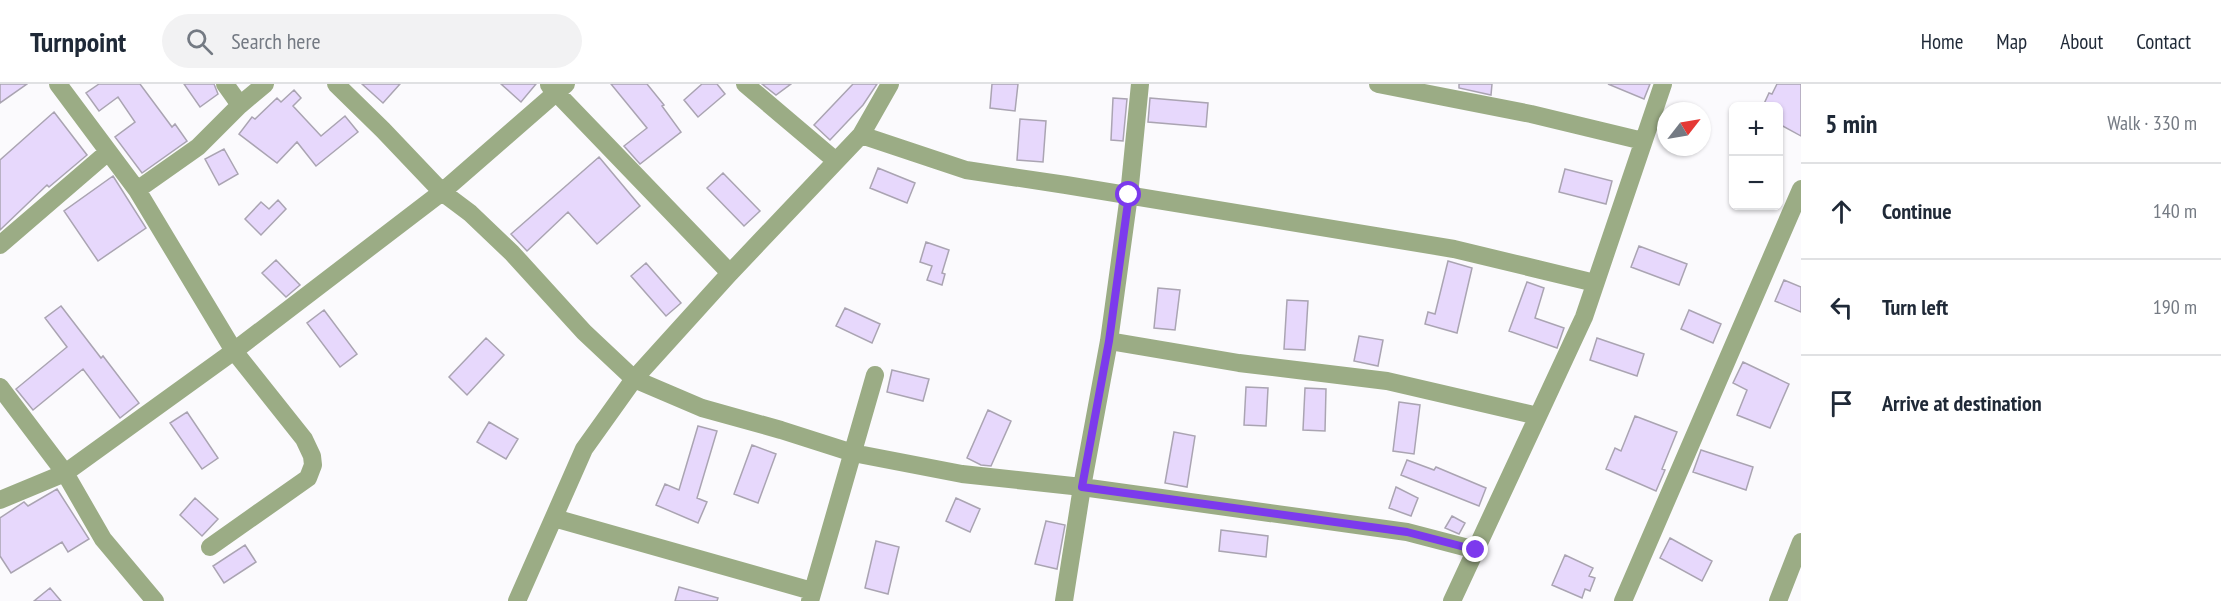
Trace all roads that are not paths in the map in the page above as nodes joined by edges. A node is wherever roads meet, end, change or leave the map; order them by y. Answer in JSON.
{"nodes":[{"id":1,"x":58,"y":84,"type":"edge"},
{"id":2,"x":225,"y":84,"type":"edge"},
{"id":3,"x":265,"y":84,"type":"edge"},
{"id":4,"x":336,"y":84,"type":"edge"},
{"id":5,"x":745,"y":84,"type":"edge"},
{"id":6,"x":890,"y":84,"type":"edge"},
{"id":7,"x":1140,"y":84,"type":"edge"},
{"id":8,"x":1378,"y":84,"type":"edge"},
{"id":9,"x":1663,"y":84,"type":"edge"},
{"id":10,"x":557,"y":87,"type":"edge"},
{"id":11,"x":240,"y":105,"type":"junction"},
{"id":12,"x":861,"y":135,"type":"junction"},
{"id":13,"x":1643,"y":141,"type":"junction"},
{"id":14,"x":108,"y":152,"type":"junction"},
{"id":15,"x":836,"y":161,"type":"junction"},
{"id":16,"x":1801,"y":189,"type":"edge"},
{"id":17,"x":137,"y":190,"type":"junction"},
{"id":18,"x":442,"y":192,"type":"junction"},
{"id":19,"x":1129,"y":195,"type":"junction"},
{"id":20,"x":0,"y":245,"type":"edge"},
{"id":21,"x":730,"y":273,"type":"junction"},
{"id":22,"x":1595,"y":283,"type":"junction"},
{"id":23,"x":1109,"y":341,"type":"junction"},
{"id":24,"x":234,"y":351,"type":"junction"},
{"id":25,"x":876,"y":375,"type":"dead end"},
{"id":26,"x":634,"y":379,"type":"junction"},
{"id":27,"x":0,"y":387,"type":"edge"},
{"id":28,"x":1538,"y":416,"type":"junction"},
{"id":29,"x":853,"y":453,"type":"junction"},
{"id":30,"x":65,"y":473,"type":"junction"},
{"id":31,"x":1082,"y":487,"type":"junction"},
{"id":32,"x":0,"y":500,"type":"edge"},
{"id":33,"x":554,"y":518,"type":"junction"},
{"id":34,"x":1801,"y":542,"type":"edge"},
{"id":35,"x":210,"y":546,"type":"dead end"},
{"id":36,"x":1476,"y":550,"type":"junction"},
{"id":37,"x":811,"y":596,"type":"edge"},
{"id":38,"x":155,"y":601,"type":"edge"},
{"id":39,"x":517,"y":601,"type":"edge"},
{"id":40,"x":1064,"y":601,"type":"edge"},
{"id":41,"x":1452,"y":601,"type":"edge"},
{"id":42,"x":1623,"y":601,"type":"edge"},
{"id":43,"x":1778,"y":601,"type":"edge"}],
"edges":[{"from":1,"to":14,"type":"street"},
{"from":2,"to":11,"type":"street"},
{"from":3,"to":11,"type":"street"},
{"from":4,"to":18,"type":"street"},
{"from":5,"to":15,"type":"street"},
{"from":6,"to":12,"type":"street"},
{"from":7,"to":19,"type":"street"},
{"from":8,"to":13,"type":"street"},
{"from":9,"to":13,"type":"street"},
{"from":10,"to":18,"type":"street"},
{"from":10,"to":21,"type":"street"},
{"from":11,"to":17,"type":"street"},
{"from":12,"to":15,"type":"street"},
{"from":12,"to":19,"type":"street"},
{"from":13,"to":22,"type":"street"},
{"from":14,"to":17,"type":"street"},
{"from":14,"to":20,"type":"street"},
{"from":15,"to":21,"type":"street"},
{"from":16,"to":42,"type":"street"},
{"from":17,"to":24,"type":"street"},
{"from":18,"to":24,"type":"street"},
{"from":18,"to":26,"type":"street"},
{"from":19,"to":22,"type":"street"},
{"from":19,"to":23,"type":"street"},
{"from":21,"to":26,"type":"street"},
{"from":22,"to":28,"type":"street"},
{"from":23,"to":28,"type":"street"},
{"from":23,"to":31,"type":"street"},
{"from":24,"to":30,"type":"street"},
{"from":24,"to":35,"type":"street"},
{"from":25,"to":29,"type":"street"},
{"from":26,"to":29,"type":"street"},
{"from":26,"to":33,"type":"street"},
{"from":27,"to":30,"type":"street"},
{"from":28,"to":36,"type":"street"},
{"from":29,"to":31,"type":"street"},
{"from":29,"to":37,"type":"street"},
{"from":30,"to":32,"type":"street"},
{"from":30,"to":38,"type":"street"},
{"from":31,"to":36,"type":"street"},
{"from":31,"to":40,"type":"street"},
{"from":33,"to":37,"type":"street"},
{"from":33,"to":39,"type":"street"},
{"from":34,"to":43,"type":"street"},
{"from":36,"to":41,"type":"street"}]}
